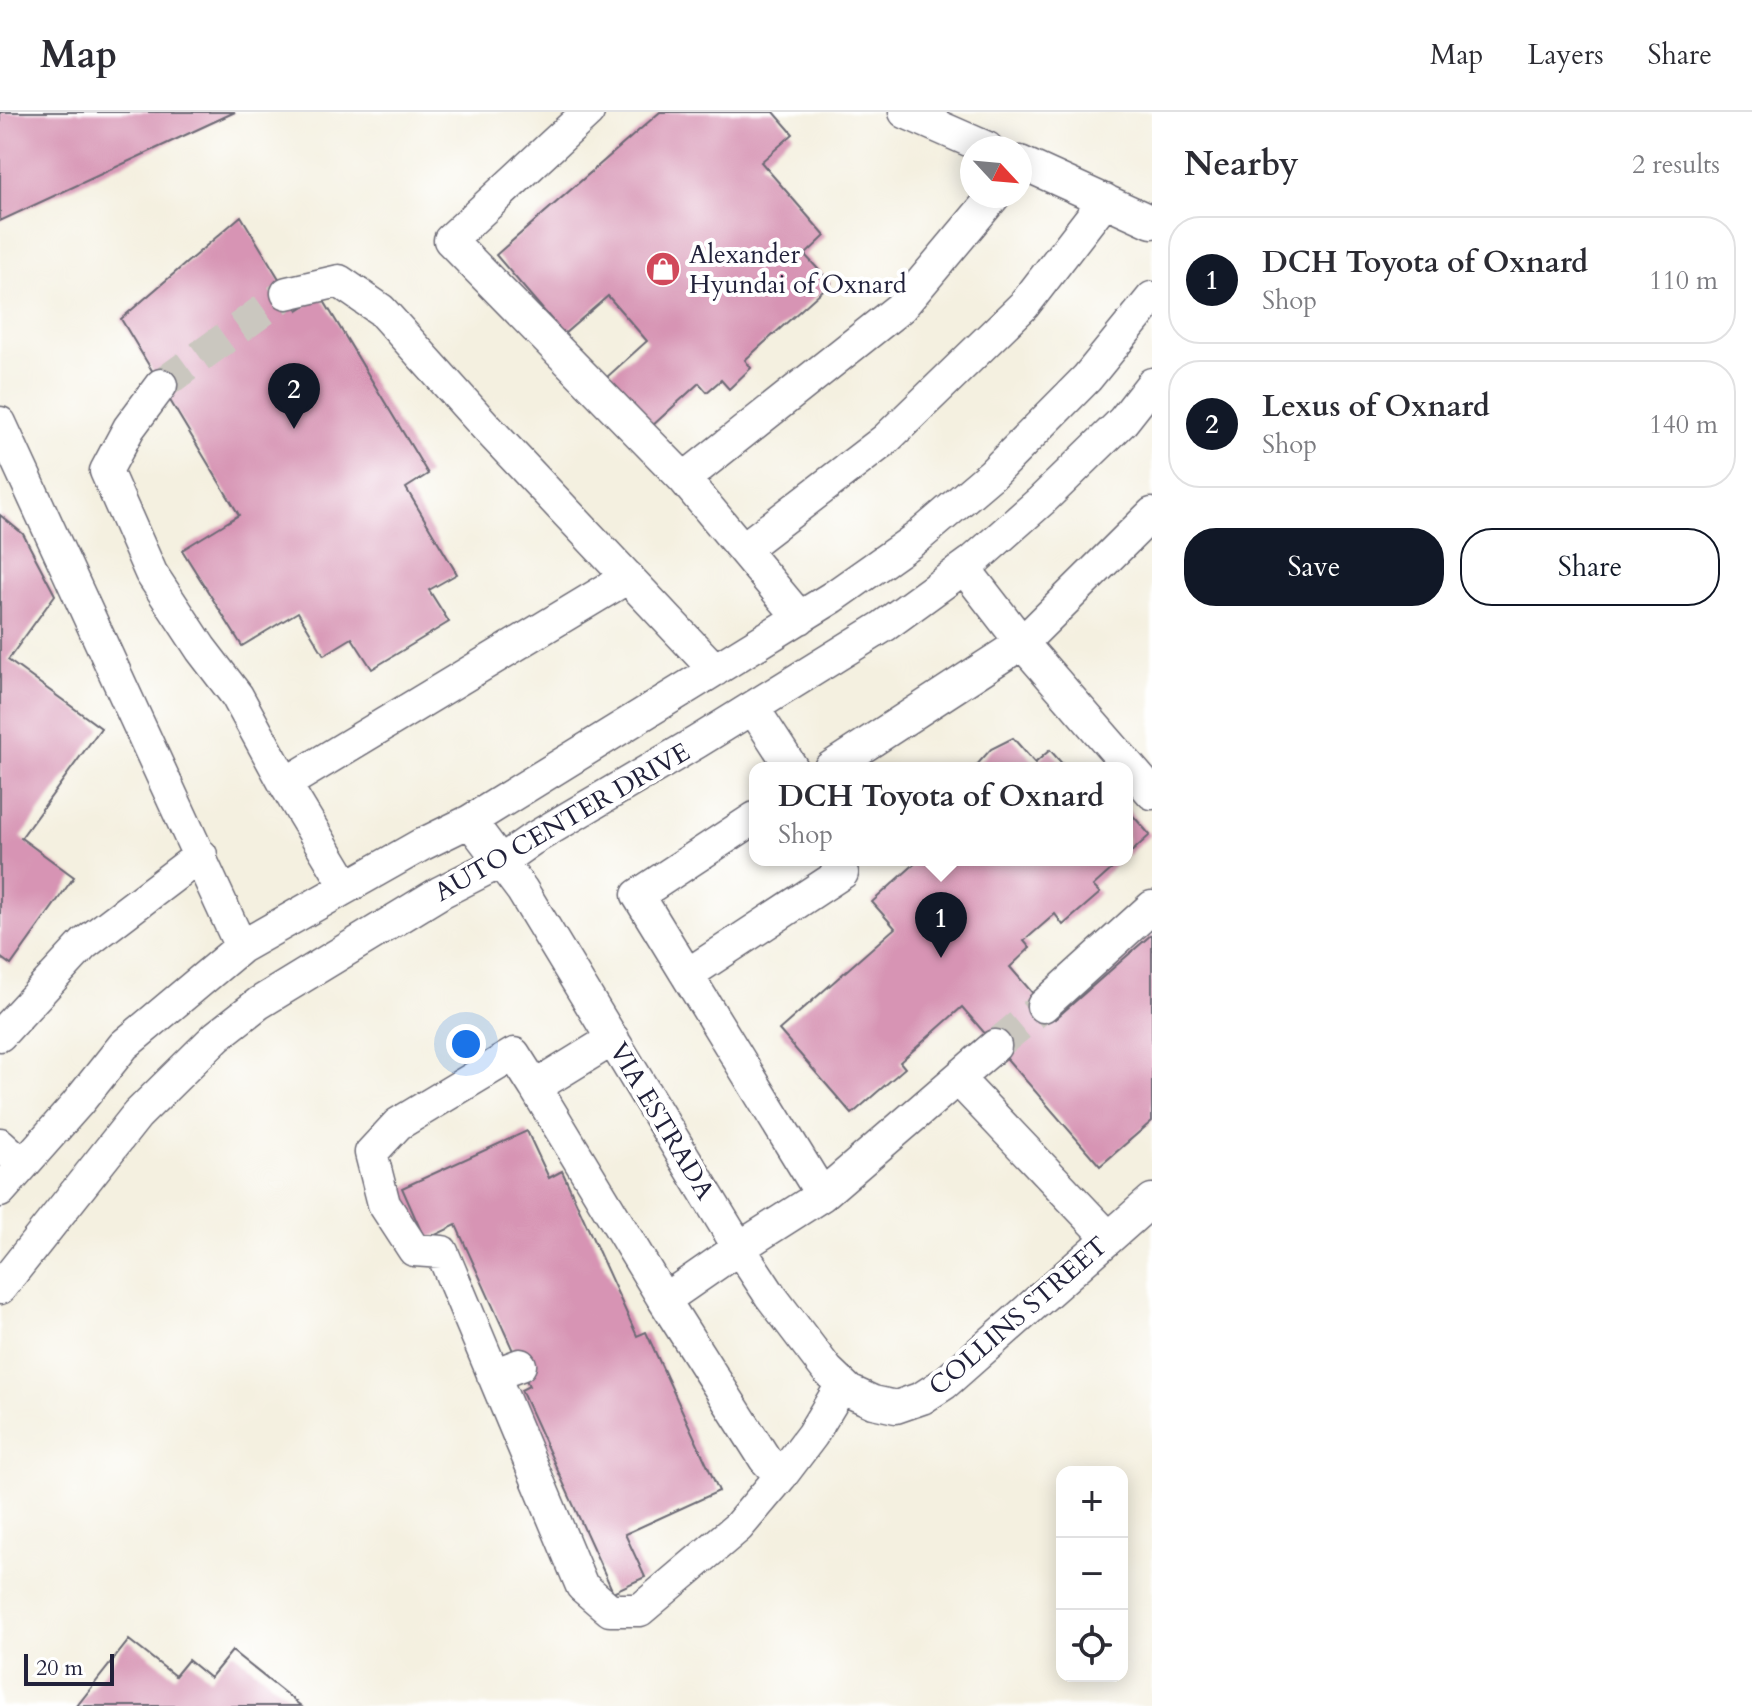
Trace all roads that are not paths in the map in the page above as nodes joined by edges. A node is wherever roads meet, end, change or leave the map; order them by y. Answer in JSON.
{"nodes":[{"id":1,"x":588,"y":112,"type":"edge"},
{"id":2,"x":905,"y":112,"type":"edge"},
{"id":3,"x":960,"y":136,"type":"edge"},
{"id":4,"x":1032,"y":169,"type":"edge"},
{"id":5,"x":1105,"y":200,"type":"junction"},
{"id":6,"x":984,"y":208,"type":"edge"},
{"id":7,"x":1152,"y":222,"type":"edge"},
{"id":8,"x":287,"y":293,"type":"tunnel mouth"},
{"id":9,"x":1152,"y":298,"type":"edge"},
{"id":10,"x":1152,"y":384,"type":"edge"},
{"id":11,"x":161,"y":385,"type":"tunnel mouth"},
{"id":12,"x":0,"y":423,"type":"edge"},
{"id":13,"x":684,"y":479,"type":"junction"},
{"id":14,"x":1152,"y":514,"type":"edge"},
{"id":15,"x":743,"y":549,"type":"junction"},
{"id":16,"x":964,"y":568,"type":"junction"},
{"id":17,"x":628,"y":577,"type":"junction"},
{"id":18,"x":800,"y":618,"type":"junction"},
{"id":19,"x":1022,"y":643,"type":"junction"},
{"id":20,"x":715,"y":670,"type":"junction"},
{"id":21,"x":753,"y":708,"type":"junction"},
{"id":22,"x":788,"y":762,"type":"edge"},
{"id":23,"x":839,"y":762,"type":"edge"},
{"id":24,"x":1125,"y":762,"type":"edge"},
{"id":25,"x":1133,"y":771,"type":"edge"},
{"id":26,"x":285,"y":784,"type":"junction"},
{"id":27,"x":1152,"y":793,"type":"edge"},
{"id":28,"x":470,"y":821,"type":"junction"},
{"id":29,"x":749,"y":822,"type":"edge"},
{"id":30,"x":201,"y":855,"type":"junction"},
{"id":31,"x":500,"y":862,"type":"junction"},
{"id":32,"x":839,"y":866,"type":"edge"},
{"id":33,"x":347,"y":887,"type":"junction"},
{"id":34,"x":1152,"y":907,"type":"edge"},
{"id":35,"x":241,"y":947,"type":"junction"},
{"id":36,"x":687,"y":975,"type":"junction"},
{"id":37,"x":1043,"y":1006,"type":"tunnel mouth"},
{"id":38,"x":0,"y":1035,"type":"edge"},
{"id":39,"x":613,"y":1039,"type":"junction"},
{"id":40,"x":995,"y":1046,"type":"tunnel mouth"},
{"id":41,"x":958,"y":1079,"type":"junction"},
{"id":42,"x":535,"y":1087,"type":"junction"},
{"id":43,"x":11,"y":1154,"type":"edge"},
{"id":44,"x":0,"y":1191,"type":"edge"},
{"id":45,"x":822,"y":1195,"type":"junction"},
{"id":46,"x":1152,"y":1200,"type":"edge"},
{"id":47,"x":1109,"y":1238,"type":"junction"},
{"id":48,"x":739,"y":1248,"type":"junction"},
{"id":49,"x":0,"y":1288,"type":"edge"},
{"id":50,"x":664,"y":1300,"type":"junction"},
{"id":51,"x":842,"y":1385,"type":"junction"},
{"id":52,"x":873,"y":1402,"type":"joint"},
{"id":53,"x":781,"y":1476,"type":"junction"}],
"edges":[{"from":1,"to":13,"type":"street"},
{"from":2,"to":3,"type":"street"},
{"from":4,"to":5,"type":"street"},
{"from":5,"to":7,"type":"street"},
{"from":5,"to":15,"type":"street"},
{"from":6,"to":13,"type":"street"},
{"from":8,"to":17,"type":"street"},
{"from":9,"to":18,"type":"street","name":"AUTO CENTER DRIVE"},
{"from":10,"to":16,"type":"street","name":"AUTO CENTER DRIVE"},
{"from":11,"to":26,"type":"street"},
{"from":12,"to":30,"type":"street"},
{"from":13,"to":15,"type":"street"},
{"from":14,"to":19,"type":"street"},
{"from":15,"to":18,"type":"street"},
{"from":16,"to":19,"type":"street"},
{"from":16,"to":21,"type":"street","name":"AUTO CENTER DRIVE"},
{"from":17,"to":20,"type":"street"},
{"from":17,"to":26,"type":"street"},
{"from":18,"to":20,"type":"street","name":"AUTO CENTER DRIVE"},
{"from":19,"to":23,"type":"street"},
{"from":19,"to":24,"type":"street"},
{"from":20,"to":28,"type":"street","name":"AUTO CENTER DRIVE"},
{"from":21,"to":22,"type":"street"},
{"from":21,"to":31,"type":"street","name":"AUTO CENTER DRIVE"},
{"from":25,"to":27,"type":"street"},
{"from":26,"to":33,"type":"street"},
{"from":28,"to":31,"type":"street","name":"VIA ESTRADA"},
{"from":28,"to":33,"type":"street","name":"AUTO CENTER DRIVE"},
{"from":29,"to":36,"type":"street"},
{"from":30,"to":35,"type":"street"},
{"from":30,"to":38,"type":"street"},
{"from":31,"to":39,"type":"street","name":"VIA ESTRADA"},
{"from":31,"to":49,"type":"street","name":"AUTO CENTER DRIVE"},
{"from":32,"to":36,"type":"street"},
{"from":33,"to":35,"type":"street","name":"AUTO CENTER DRIVE"},
{"from":34,"to":37,"type":"street"},
{"from":35,"to":43,"type":"street","name":"AUTO CENTER DRIVE"},
{"from":36,"to":45,"type":"street"},
{"from":39,"to":42,"type":"street"},
{"from":39,"to":48,"type":"street","name":"VIA ESTRADA"},
{"from":40,"to":41,"type":"street"},
{"from":41,"to":45,"type":"street"},
{"from":41,"to":47,"type":"street"},
{"from":42,"to":50,"type":"street"},
{"from":42,"to":53,"type":"street"},
{"from":43,"to":44,"type":"street","name":"AUTO CENTER DRIVE"},
{"from":45,"to":48,"type":"street"},
{"from":46,"to":47,"type":"street","name":"COLLINS STREET"},
{"from":47,"to":52,"type":"street","name":"COLLINS STREET"},
{"from":48,"to":50,"type":"street"},
{"from":48,"to":51,"type":"street","name":"VIA ESTRADA"},
{"from":50,"to":53,"type":"street"},
{"from":51,"to":52,"type":"street","name":"VIA ESTRADA"},
{"from":51,"to":53,"type":"street"}]}
